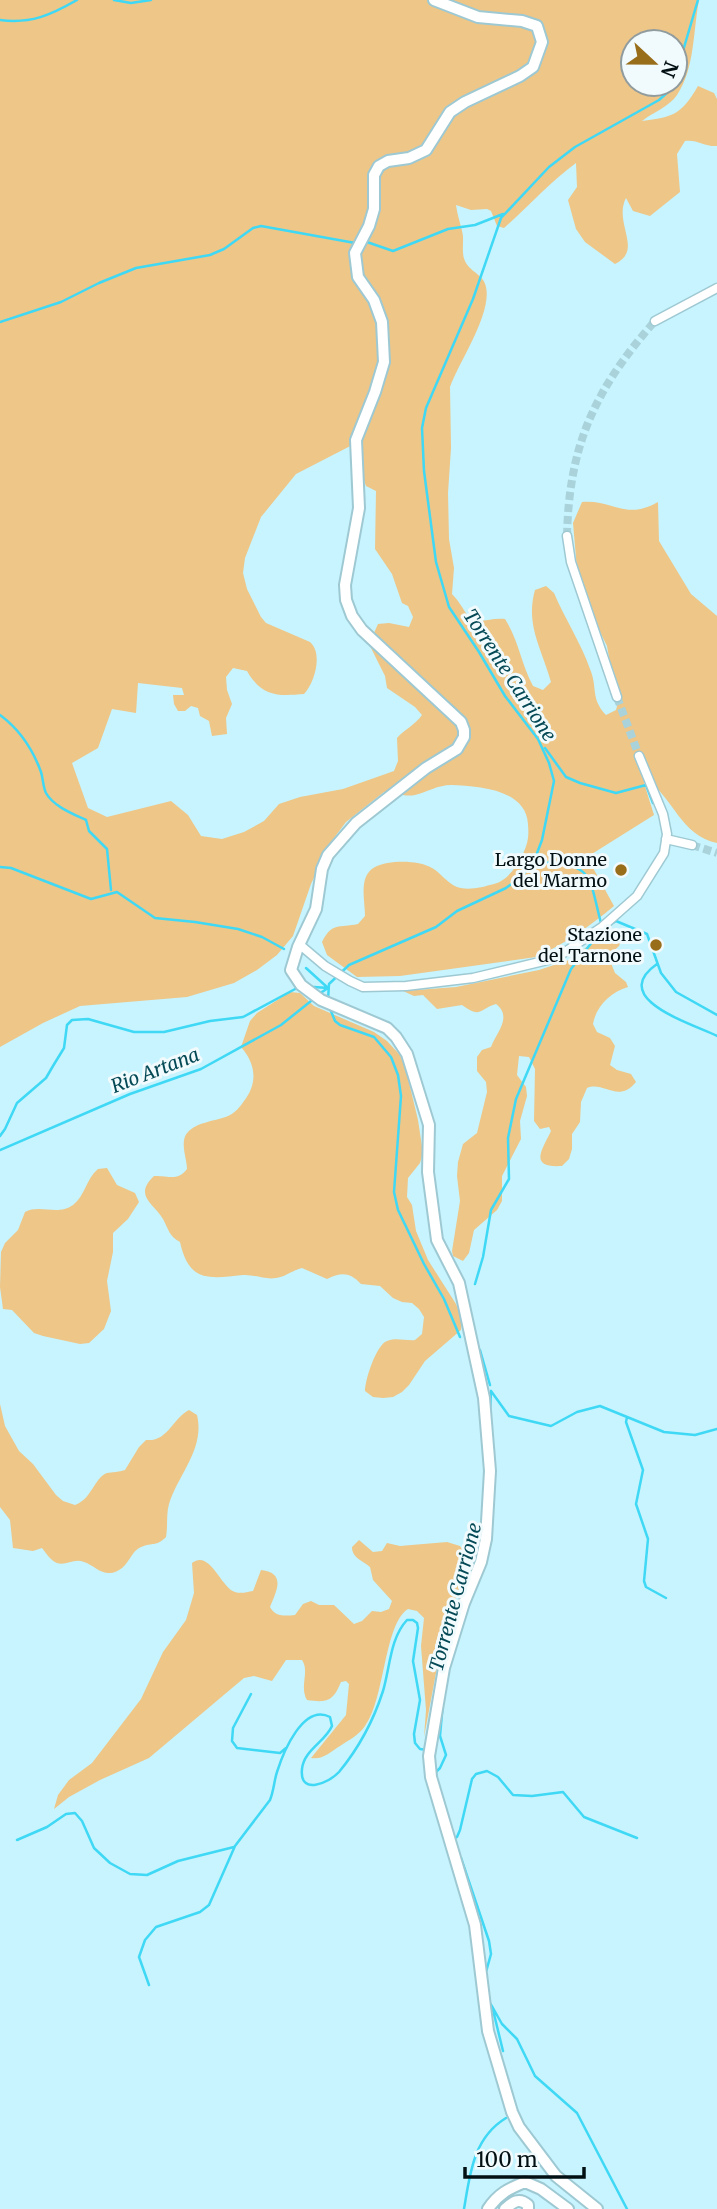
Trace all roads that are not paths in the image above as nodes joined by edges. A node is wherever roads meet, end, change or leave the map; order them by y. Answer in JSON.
{"nodes":[{"id":1,"x":434,"y":0,"type":"edge"},
{"id":2,"x":717,"y":288,"type":"edge"},
{"id":3,"x":654,"y":321,"type":"tunnel mouth"},
{"id":4,"x":567,"y":536,"type":"tunnel mouth"},
{"id":5,"x":617,"y":697,"type":"tunnel mouth"},
{"id":6,"x":639,"y":756,"type":"tunnel mouth"},
{"id":7,"x":666,"y":839,"type":"junction"},
{"id":8,"x":692,"y":845,"type":"tunnel mouth"},
{"id":9,"x":299,"y":944,"type":"junction"},
{"id":10,"x":488,"y":2209,"type":"edge"},
{"id":11,"x":505,"y":2209,"type":"edge"},
{"id":12,"x":528,"y":2209,"type":"edge"},
{"id":13,"x":568,"y":2209,"type":"edge"},
{"id":14,"x":597,"y":2209,"type":"edge"}],
"edges":[{"from":1,"to":9,"type":"street"},
{"from":2,"to":3,"type":"street"},
{"from":4,"to":5,"type":"street"},
{"from":6,"to":7,"type":"street"},
{"from":7,"to":8,"type":"street"},
{"from":7,"to":9,"type":"street"},
{"from":9,"to":14,"type":"street"},
{"from":10,"to":13,"type":"street"},
{"from":11,"to":12,"type":"street"}]}
